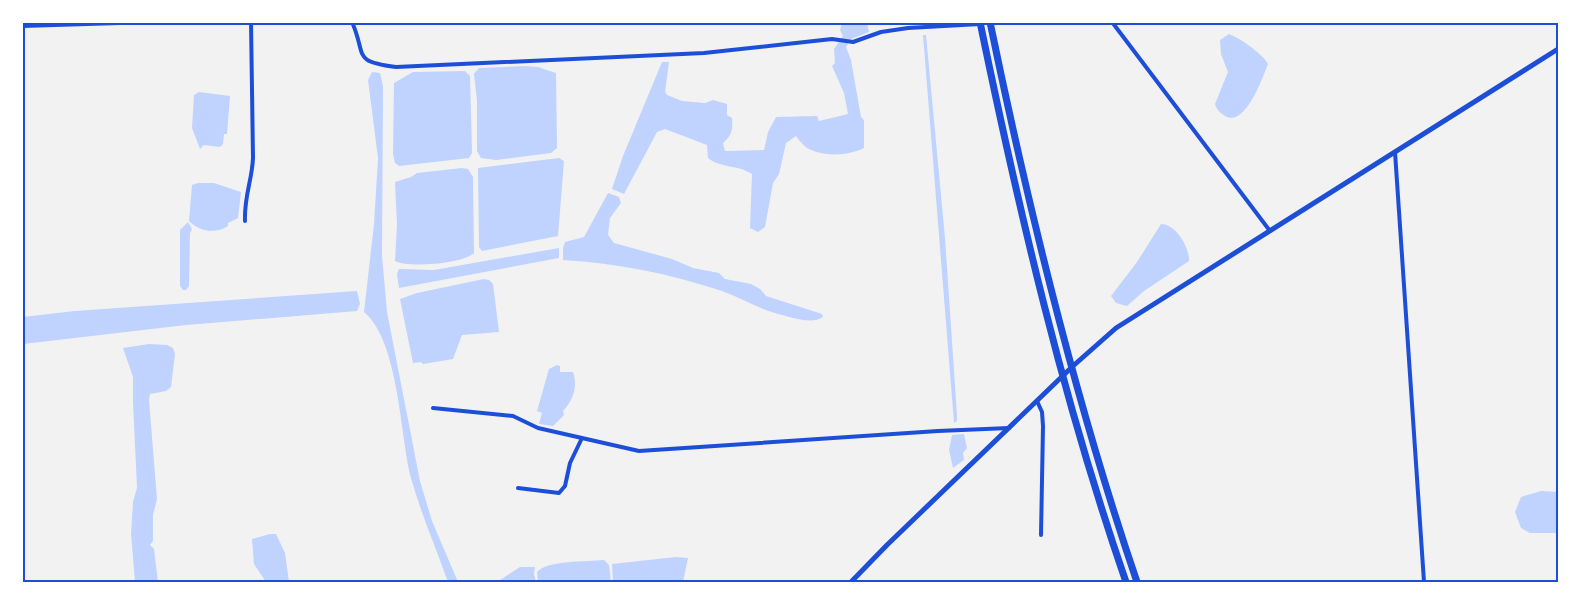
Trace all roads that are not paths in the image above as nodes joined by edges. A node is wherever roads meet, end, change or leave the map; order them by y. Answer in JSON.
{"nodes":[{"id":1,"x":153,"y":22,"type":"edge"},
{"id":2,"x":251,"y":22,"type":"edge"},
{"id":3,"x":352,"y":22,"type":"edge"},
{"id":4,"x":995,"y":22,"type":"edge"},
{"id":5,"x":1112,"y":22,"type":"edge"},
{"id":6,"x":980,"y":23,"type":"edge"},
{"id":7,"x":990,"y":23,"type":"edge"},
{"id":8,"x":22,"y":26,"type":"edge"},
{"id":9,"x":1558,"y":49,"type":"edge"},
{"id":10,"x":1395,"y":152,"type":"junction"},
{"id":11,"x":245,"y":221,"type":"dead end"},
{"id":12,"x":1270,"y":231,"type":"junction"},
{"id":13,"x":1073,"y":366,"type":"junction"},
{"id":14,"x":1064,"y":376,"type":"junction"},
{"id":15,"x":1037,"y":401,"type":"junction"},
{"id":16,"x":433,"y":408,"type":"dead end"},
{"id":17,"x":1009,"y":428,"type":"junction"},
{"id":18,"x":582,"y":438,"type":"junction"},
{"id":19,"x":518,"y":488,"type":"dead end"},
{"id":20,"x":1042,"y":535,"type":"dead end"},
{"id":21,"x":851,"y":582,"type":"edge"},
{"id":22,"x":1126,"y":582,"type":"edge"},
{"id":23,"x":1137,"y":582,"type":"edge"},
{"id":24,"x":1424,"y":582,"type":"edge"}],
"edges":[{"from":1,"to":8,"type":"street"},
{"from":2,"to":11,"type":"street"},
{"from":3,"to":6,"type":"street"},
{"from":4,"to":7,"type":"street"},
{"from":5,"to":12,"type":"street"},
{"from":6,"to":7,"type":"highway"},
{"from":6,"to":14,"type":"highway"},
{"from":7,"to":13,"type":"highway"},
{"from":9,"to":10,"type":"street"},
{"from":10,"to":12,"type":"street"},
{"from":10,"to":24,"type":"street"},
{"from":12,"to":13,"type":"street"},
{"from":13,"to":14,"type":"street"},
{"from":13,"to":23,"type":"highway"},
{"from":14,"to":15,"type":"street"},
{"from":14,"to":22,"type":"highway"},
{"from":15,"to":17,"type":"street"},
{"from":15,"to":20,"type":"street"},
{"from":16,"to":18,"type":"street"},
{"from":17,"to":18,"type":"street"},
{"from":17,"to":21,"type":"street"},
{"from":18,"to":19,"type":"street"}]}
